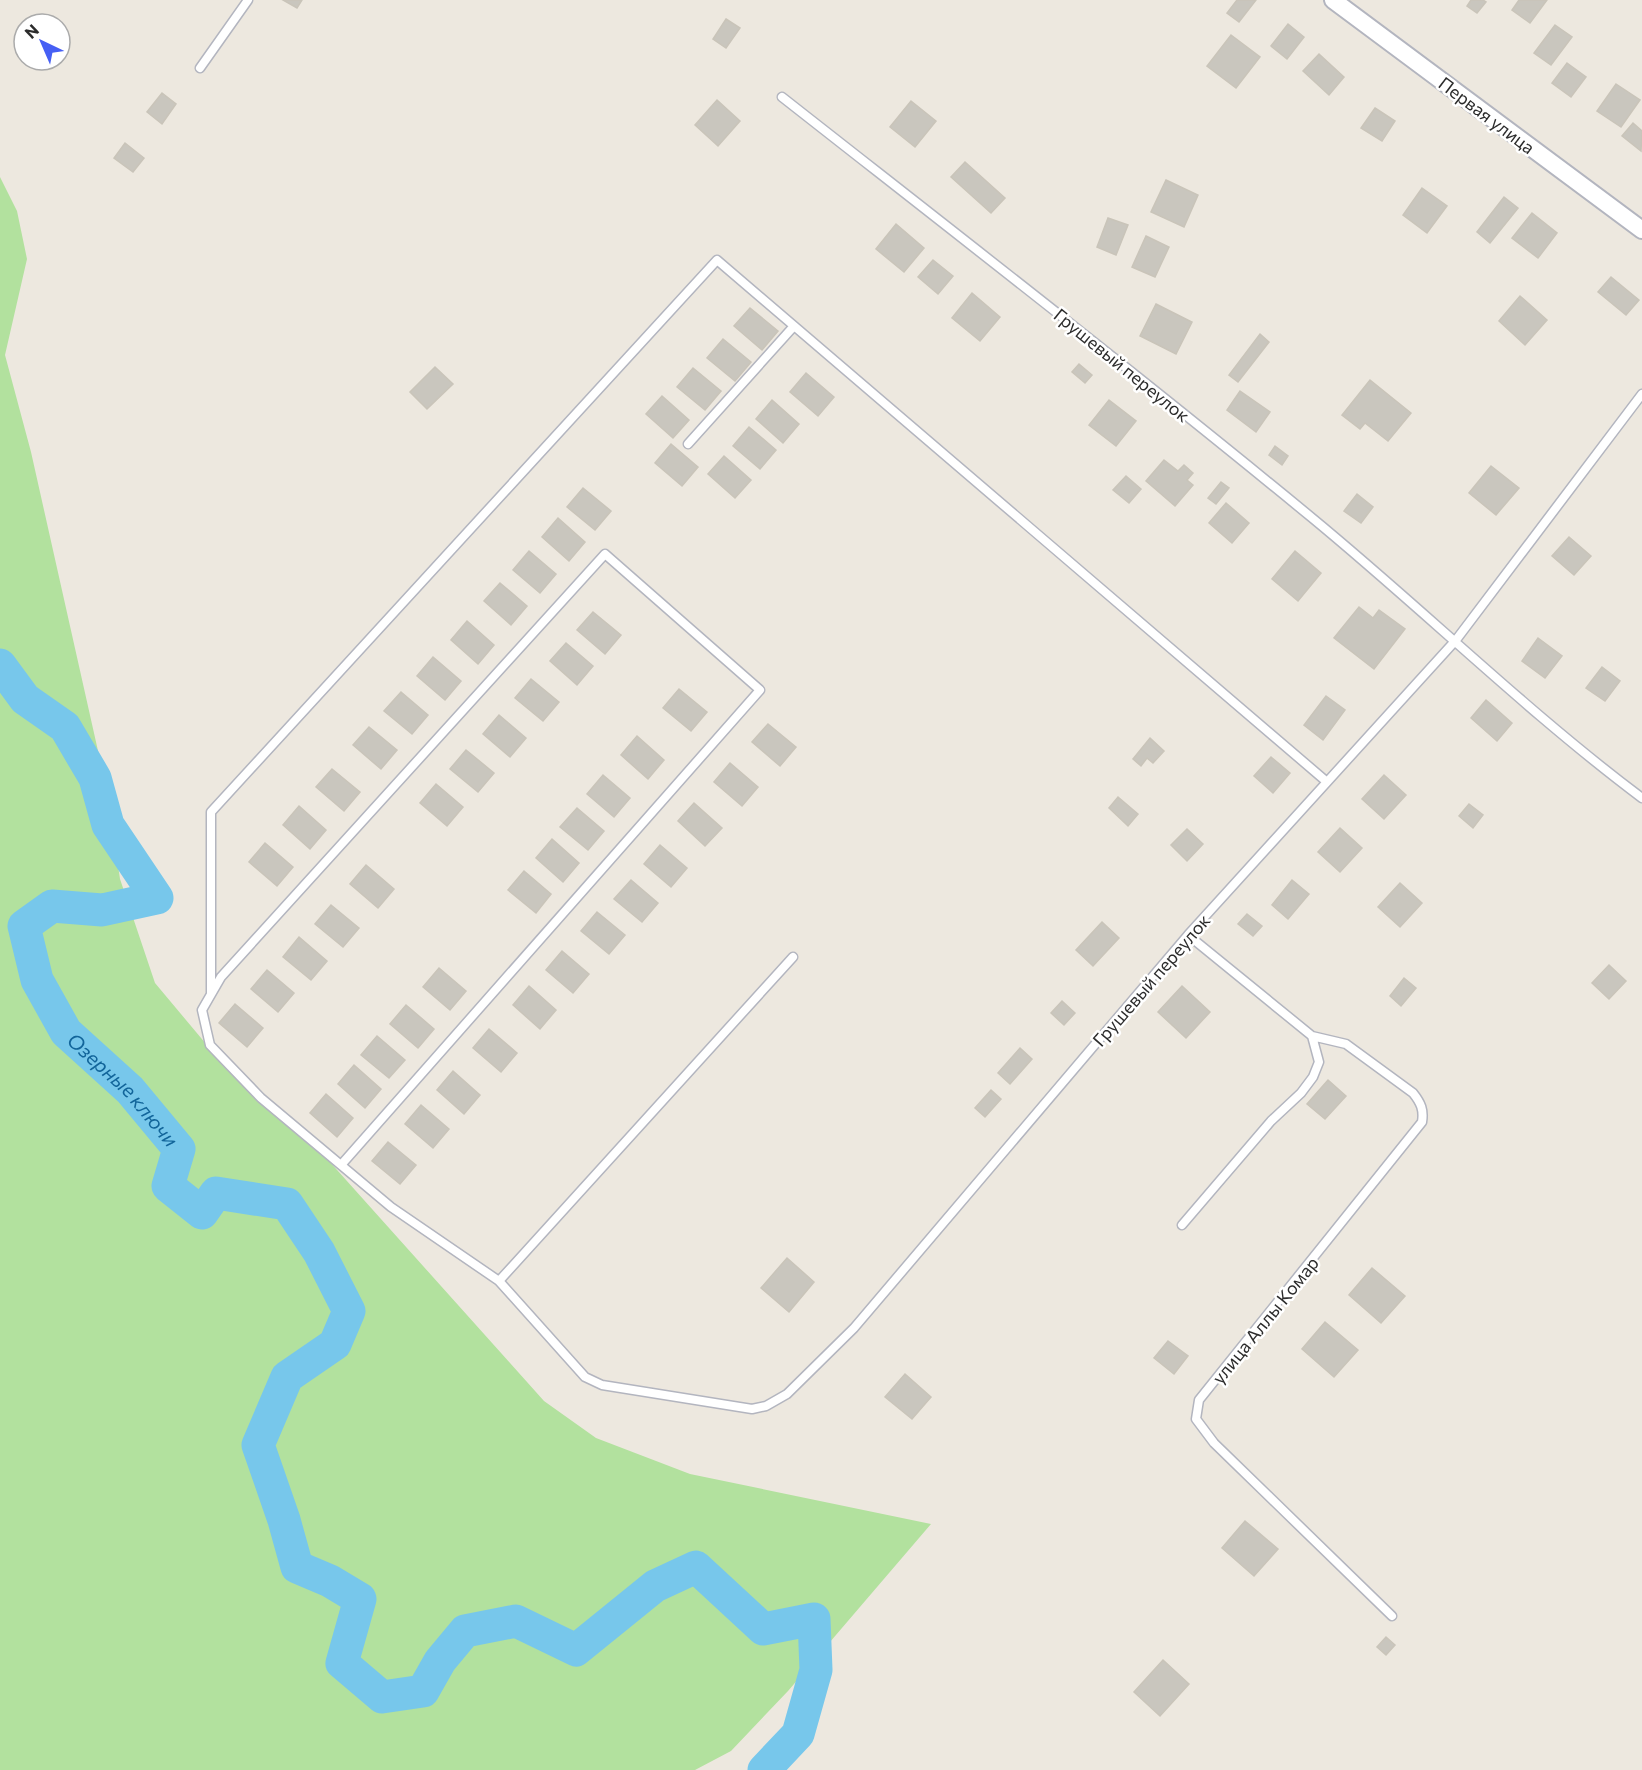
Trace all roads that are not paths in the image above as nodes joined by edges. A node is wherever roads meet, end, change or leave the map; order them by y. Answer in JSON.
{"nodes":[{"id":1,"x":248,"y":0,"type":"edge"},
{"id":2,"x":1333,"y":0,"type":"edge"},
{"id":3,"x":200,"y":68,"type":"dead end"},
{"id":4,"x":782,"y":97,"type":"dead end"},
{"id":5,"x":1642,"y":230,"type":"edge"},
{"id":6,"x":794,"y":326,"type":"junction"},
{"id":7,"x":1642,"y":394,"type":"edge"},
{"id":8,"x":688,"y":444,"type":"dead end"},
{"id":9,"x":1456,"y":640,"type":"junction"},
{"id":10,"x":1327,"y":783,"type":"junction"},
{"id":11,"x":1642,"y":798,"type":"edge"},
{"id":12,"x":1188,"y":935,"type":"junction"},
{"id":13,"x":793,"y":957,"type":"dead end"},
{"id":14,"x":211,"y":995,"type":"junction"},
{"id":15,"x":1312,"y":1036,"type":"junction"},
{"id":16,"x":341,"y":1165,"type":"junction"},
{"id":17,"x":1182,"y":1225,"type":"dead end"},
{"id":18,"x":499,"y":1281,"type":"junction"},
{"id":19,"x":1392,"y":1616,"type":"dead end"}],
"edges":[{"from":1,"to":3,"type":"lane"},
{"from":2,"to":5,"type":"street","name":"Первая улица"},
{"from":4,"to":9,"type":"lane","name":"Грушевый переулок"},
{"from":6,"to":8,"type":"lane"},
{"from":6,"to":10,"type":"lane"},
{"from":6,"to":14,"type":"lane"},
{"from":7,"to":9,"type":"lane","name":"Грушевый переулок"},
{"from":9,"to":10,"type":"lane","name":"Грушевый переулок"},
{"from":9,"to":11,"type":"lane","name":"Грушевый переулок"},
{"from":10,"to":12,"type":"lane","name":"Грушевый переулок"},
{"from":12,"to":15,"type":"lane"},
{"from":12,"to":18,"type":"lane","name":"Грушевый переулок"},
{"from":13,"to":18,"type":"lane"},
{"from":14,"to":16,"type":"lane","name":"Грушевый переулок"},
{"from":14,"to":16,"type":"lane"},
{"from":15,"to":17,"type":"lane"},
{"from":15,"to":19,"type":"lane","name":"улица Аллы Комар"},
{"from":16,"to":18,"type":"lane","name":"Грушевый переулок"}]}
